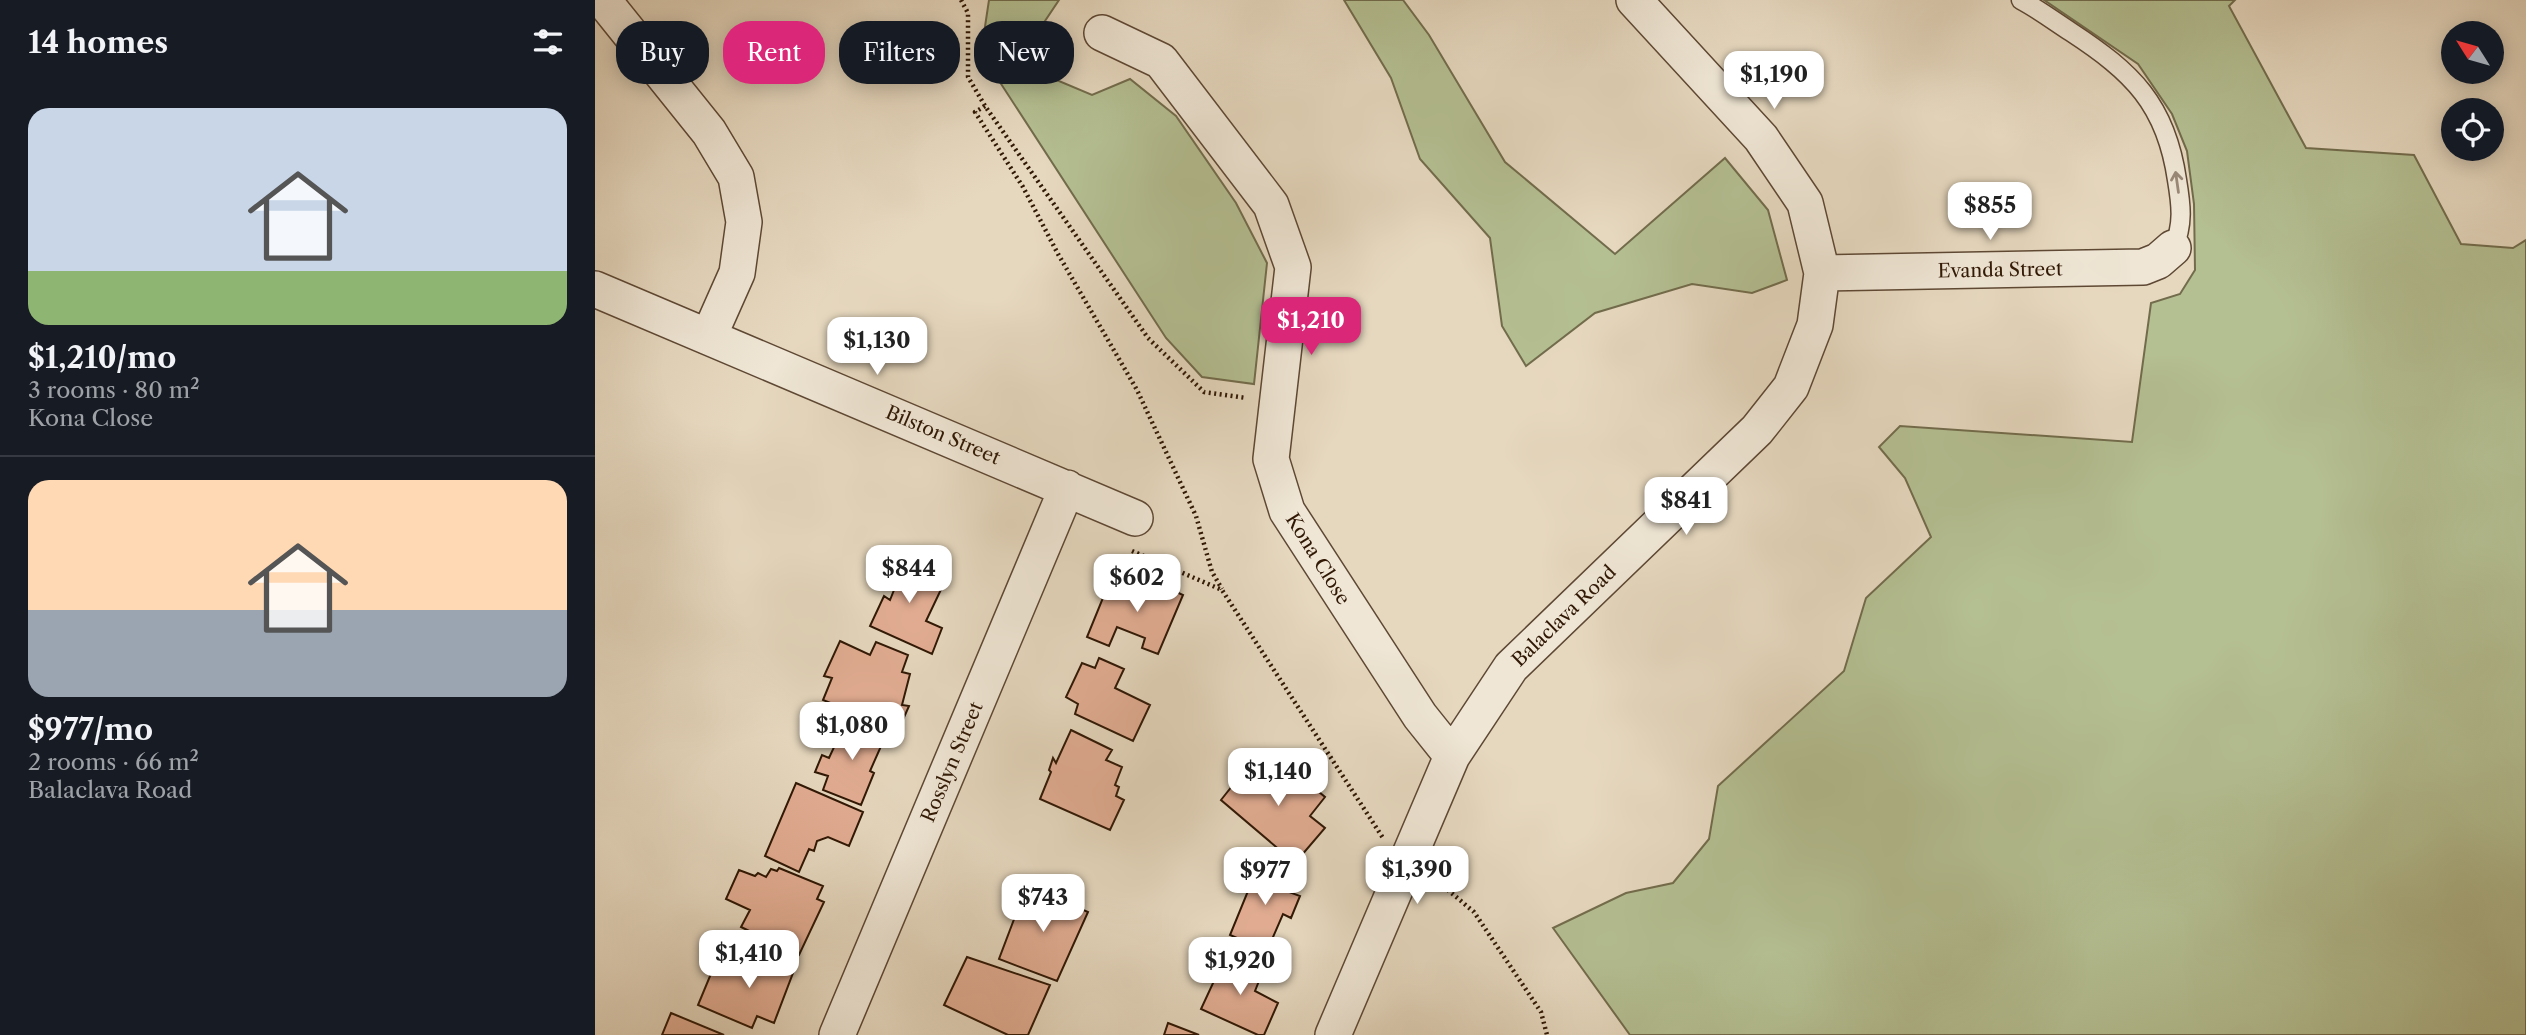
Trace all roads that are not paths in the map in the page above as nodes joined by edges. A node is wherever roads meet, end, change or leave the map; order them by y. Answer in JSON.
{"nodes":[{"id":1,"x":604,"y":0,"type":"edge"},
{"id":2,"x":1634,"y":0,"type":"edge"},
{"id":3,"x":2021,"y":0,"type":"edge"},
{"id":4,"x":1102,"y":33,"type":"dead end"},
{"id":5,"x":2173,"y":248,"type":"joint"},
{"id":6,"x":1822,"y":273,"type":"junction"},
{"id":7,"x":595,"y":289,"type":"edge"},
{"id":8,"x":709,"y":336,"type":"junction"},
{"id":9,"x":1067,"y":488,"type":"junction"},
{"id":10,"x":1127,"y":532,"type":"road end"},
{"id":11,"x":1451,"y":756,"type":"junction"},
{"id":12,"x":837,"y":1035,"type":"edge"},
{"id":13,"x":1333,"y":1035,"type":"edge"}],
"edges":[{"from":1,"to":8,"type":"street"},
{"from":2,"to":6,"type":"street"},
{"from":5,"to":3,"type":"lane","one_way":true},
{"from":4,"to":11,"type":"street","name":"Kona Close"},
{"from":5,"to":6,"type":"street","name":"Evanda Street"},
{"from":6,"to":11,"type":"street","name":"Balaclava Road"},
{"from":7,"to":8,"type":"street","name":"Bilston Street"},
{"from":8,"to":9,"type":"street","name":"Bilston Street"},
{"from":9,"to":10,"type":"street","name":"Bilston Street"},
{"from":9,"to":12,"type":"street","name":"Rosslyn Street"},
{"from":11,"to":13,"type":"street","name":"Balaclava Road"}]}
